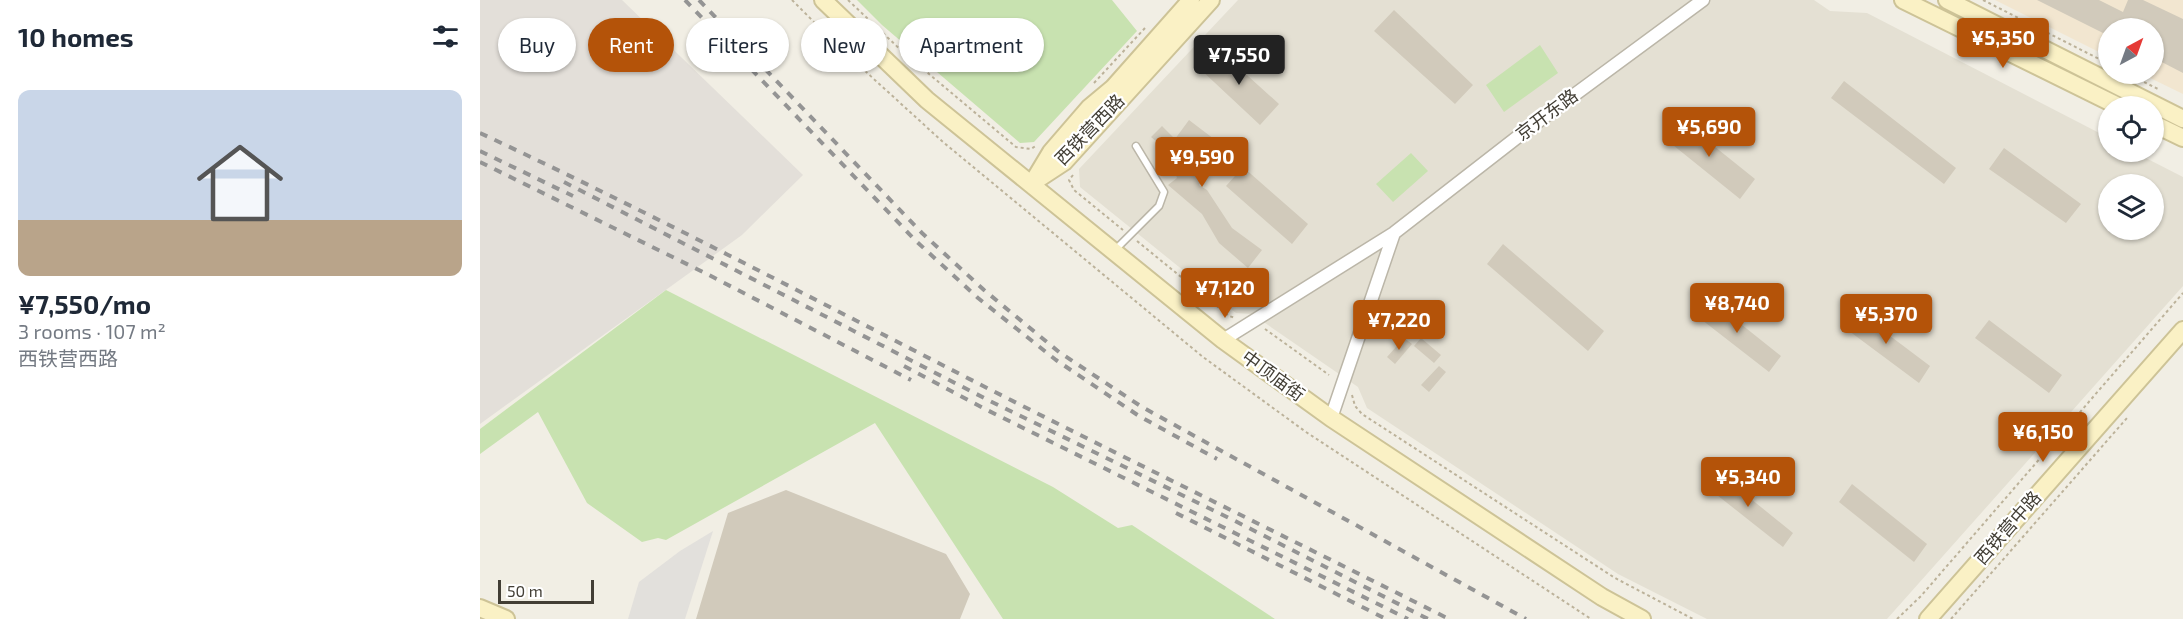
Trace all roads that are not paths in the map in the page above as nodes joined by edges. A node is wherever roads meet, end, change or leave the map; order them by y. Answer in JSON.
{"nodes":[{"id":1,"x":823,"y":0,"type":"edge"},
{"id":2,"x":1191,"y":0,"type":"edge"},
{"id":3,"x":1211,"y":0,"type":"edge"},
{"id":4,"x":1703,"y":0,"type":"edge"},
{"id":5,"x":1903,"y":0,"type":"edge"},
{"id":6,"x":1947,"y":0,"type":"edge"},
{"id":7,"x":2098,"y":96,"type":"edge"},
{"id":8,"x":2183,"y":119,"type":"edge"},
{"id":9,"x":2164,"y":129,"type":"edge"},
{"id":10,"x":2183,"y":138,"type":"edge"},
{"id":11,"x":1136,"y":146,"type":"dead end"},
{"id":12,"x":1032,"y":183,"type":"junction"},
{"id":13,"x":1394,"y":234,"type":"junction"},
{"id":14,"x":1115,"y":251,"type":"junction"},
{"id":15,"x":2183,"y":330,"type":"edge"},
{"id":16,"x":1223,"y":339,"type":"junction"},
{"id":17,"x":1331,"y":418,"type":"junction"},
{"id":18,"x":480,"y":608,"type":"edge"},
{"id":19,"x":506,"y":619,"type":"edge"},
{"id":20,"x":1642,"y":619,"type":"edge"},
{"id":21,"x":1928,"y":619,"type":"edge"}],
"edges":[{"from":1,"to":12,"type":"street","name":"中顶庙街"},
{"from":2,"to":12,"type":"street","name":"西铁营西路"},
{"from":3,"to":12,"type":"street","name":"西铁营西路"},
{"from":4,"to":13,"type":"street","name":"京开东路"},
{"from":5,"to":7,"type":"street"},
{"from":6,"to":8,"type":"street"},
{"from":9,"to":10,"type":"street"},
{"from":11,"to":14,"type":"lane"},
{"from":12,"to":14,"type":"street","name":"中顶庙街"},
{"from":13,"to":16,"type":"street"},
{"from":13,"to":17,"type":"street"},
{"from":14,"to":16,"type":"street","name":"中顶庙街"},
{"from":15,"to":21,"type":"street","name":"西铁营中路"},
{"from":16,"to":17,"type":"street","name":"中顶庙街"},
{"from":17,"to":20,"type":"street","name":"中顶庙街"},
{"from":18,"to":19,"type":"street"}]}
